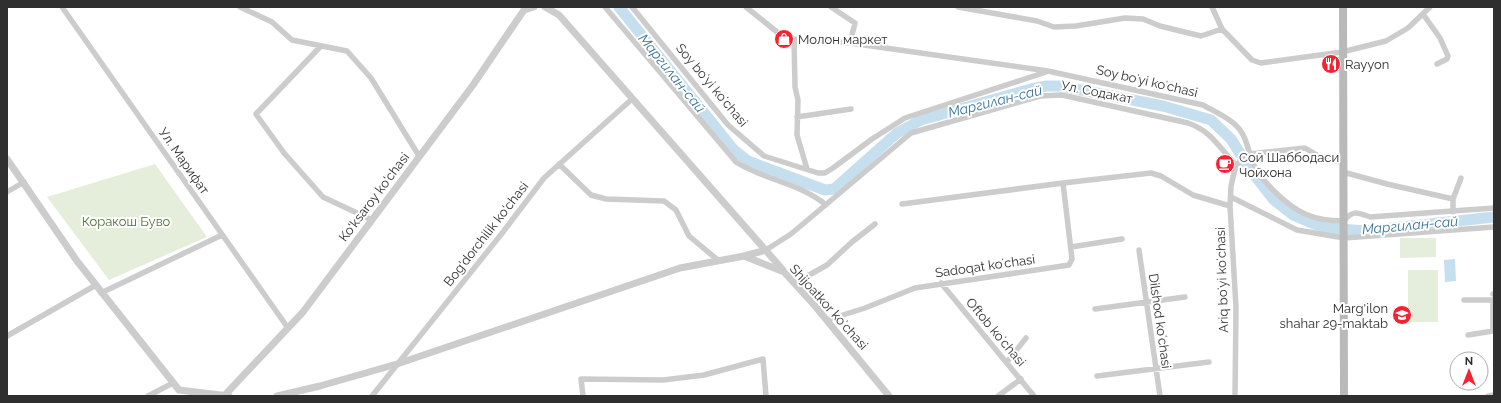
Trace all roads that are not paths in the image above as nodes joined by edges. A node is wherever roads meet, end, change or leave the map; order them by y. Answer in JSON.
{"nodes":[{"id":1,"x":62,"y":7,"type":"edge"},
{"id":2,"x":240,"y":7,"type":"edge"},
{"id":3,"x":534,"y":7,"type":"edge"},
{"id":4,"x":545,"y":7,"type":"edge"},
{"id":5,"x":605,"y":7,"type":"edge"},
{"id":6,"x":632,"y":7,"type":"edge"},
{"id":7,"x":746,"y":7,"type":"edge"},
{"id":8,"x":831,"y":7,"type":"edge"},
{"id":9,"x":961,"y":7,"type":"edge"},
{"id":10,"x":1212,"y":7,"type":"edge"},
{"id":11,"x":1343,"y":7,"type":"edge"},
{"id":12,"x":1430,"y":7,"type":"edge"},
{"id":13,"x":1423,"y":14,"type":"junction"},
{"id":14,"x":1222,"y":29,"type":"junction"},
{"id":15,"x":794,"y":39,"type":"junction"},
{"id":16,"x":850,"y":43,"type":"junction"},
{"id":17,"x":321,"y":46,"type":"junction"},
{"id":18,"x":1342,"y":52,"type":"junction"},
{"id":19,"x":1437,"y":64,"type":"dead end"},
{"id":20,"x":1048,"y":71,"type":"junction"},
{"id":21,"x":632,"y":99,"type":"junction"},
{"id":22,"x":851,"y":109,"type":"dead end"},
{"id":23,"x":797,"y":117,"type":"junction"},
{"id":24,"x":1249,"y":155,"type":"junction"},
{"id":25,"x":419,"y":156,"type":"junction"},
{"id":26,"x":7,"y":159,"type":"edge"},
{"id":27,"x":1342,"y":162,"type":"junction"},
{"id":28,"x":559,"y":164,"type":"junction"},
{"id":29,"x":1237,"y":164,"type":"junction"},
{"id":30,"x":807,"y":169,"type":"junction"},
{"id":31,"x":1343,"y":172,"type":"junction"},
{"id":32,"x":1462,"y":178,"type":"dead end"},
{"id":33,"x":24,"y":182,"type":"junction"},
{"id":34,"x":1063,"y":183,"type":"junction"},
{"id":35,"x":7,"y":192,"type":"edge"},
{"id":36,"x":1231,"y":197,"type":"junction"},
{"id":37,"x":1453,"y":199,"type":"junction"},
{"id":38,"x":902,"y":204,"type":"dead end"},
{"id":39,"x":826,"y":205,"type":"junction"},
{"id":40,"x":1230,"y":206,"type":"junction"},
{"id":41,"x":1494,"y":208,"type":"edge"},
{"id":42,"x":1453,"y":212,"type":"junction"},
{"id":43,"x":372,"y":220,"type":"junction"},
{"id":44,"x":1344,"y":221,"type":"junction"},
{"id":45,"x":875,"y":224,"type":"dead end"},
{"id":46,"x":1494,"y":227,"type":"edge"},
{"id":47,"x":222,"y":234,"type":"junction"},
{"id":48,"x":1344,"y":238,"type":"junction"},
{"id":49,"x":1122,"y":239,"type":"dead end"},
{"id":50,"x":1070,"y":247,"type":"junction"},
{"id":51,"x":766,"y":250,"type":"junction"},
{"id":52,"x":1139,"y":250,"type":"dead end"},
{"id":53,"x":740,"y":256,"type":"junction"},
{"id":54,"x":719,"y":261,"type":"junction"},
{"id":55,"x":784,"y":272,"type":"junction"},
{"id":56,"x":795,"y":283,"type":"junction"},
{"id":57,"x":941,"y":283,"type":"junction"},
{"id":58,"x":96,"y":286,"type":"junction"},
{"id":59,"x":102,"y":293,"type":"junction"},
{"id":60,"x":1185,"y":297,"type":"dead end"},
{"id":61,"x":1493,"y":297,"type":"edge"},
{"id":62,"x":1464,"y":300,"type":"dead end"},
{"id":63,"x":1146,"y":303,"type":"junction"},
{"id":64,"x":1096,"y":309,"type":"dead end"},
{"id":65,"x":827,"y":320,"type":"junction"},
{"id":66,"x":288,"y":328,"type":"junction"},
{"id":67,"x":1468,"y":335,"type":"dead end"},
{"id":68,"x":7,"y":336,"type":"edge"},
{"id":69,"x":1026,"y":338,"type":"dead end"},
{"id":70,"x":1007,"y":362,"type":"junction"},
{"id":71,"x":1209,"y":362,"type":"dead end"},
{"id":72,"x":397,"y":364,"type":"junction"},
{"id":73,"x":1156,"y":368,"type":"junction"},
{"id":74,"x":1097,"y":376,"type":"dead end"},
{"id":75,"x":1020,"y":379,"type":"junction"},
{"id":76,"x":173,"y":383,"type":"junction"},
{"id":77,"x":1494,"y":395,"type":"edge"},
{"id":78,"x":148,"y":396,"type":"edge"},
{"id":79,"x":227,"y":396,"type":"edge"},
{"id":80,"x":277,"y":396,"type":"edge"},
{"id":81,"x":372,"y":396,"type":"edge"},
{"id":82,"x":583,"y":396,"type":"edge"},
{"id":83,"x":766,"y":396,"type":"edge"},
{"id":84,"x":889,"y":396,"type":"edge"},
{"id":85,"x":998,"y":396,"type":"edge"},
{"id":86,"x":1034,"y":396,"type":"edge"},
{"id":87,"x":1160,"y":396,"type":"edge"},
{"id":88,"x":1235,"y":396,"type":"edge"},
{"id":89,"x":1344,"y":396,"type":"edge"},
{"id":90,"x":1488,"y":396,"type":"edge"}],
"edges":[{"from":1,"to":47,"type":"street","name":"Ул. Марифат"},
{"from":2,"to":17,"type":"street"},
{"from":3,"to":25,"type":"street","name":"Ko'ksaroy ko'chasi"},
{"from":4,"to":21,"type":"street"},
{"from":5,"to":39,"type":"street"},
{"from":6,"to":30,"type":"street","name":"Soy boʻyi koʻchasi"},
{"from":7,"to":15,"type":"street","name":"Soy boʻyi koʻchasi"},
{"from":8,"to":16,"type":"street"},
{"from":9,"to":14,"type":"street"},
{"from":10,"to":14,"type":"street"},
{"from":11,"to":18,"type":"main road"},
{"from":12,"to":13,"type":"street"},
{"from":13,"to":18,"type":"street"},
{"from":13,"to":19,"type":"street"},
{"from":14,"to":18,"type":"street"},
{"from":15,"to":16,"type":"street","name":"Soy boʻyi koʻchasi"},
{"from":15,"to":23,"type":"street"},
{"from":16,"to":20,"type":"street","name":"Soy boʻyi koʻchasi"},
{"from":17,"to":25,"type":"street"},
{"from":17,"to":43,"type":"street"},
{"from":18,"to":27,"type":"main road"},
{"from":20,"to":24,"type":"street","name":"Soy boʻyi koʻchasi"},
{"from":20,"to":30,"type":"street","name":"Soy boʻyi koʻchasi"},
{"from":21,"to":28,"type":"street","name":"Bog'dorchilik ko'chasi"},
{"from":21,"to":51,"type":"street"},
{"from":22,"to":23,"type":"street"},
{"from":23,"to":30,"type":"street"},
{"from":24,"to":27,"type":"street"},
{"from":24,"to":29,"type":"street"},
{"from":24,"to":44,"type":"street","name":"Soy boʻyi koʻchasi"},
{"from":25,"to":43,"type":"street","name":"Ko'ksaroy ko'chasi"},
{"from":26,"to":33,"type":"street"},
{"from":27,"to":31,"type":"main road"},
{"from":28,"to":54,"type":"street"},
{"from":28,"to":72,"type":"street","name":"Bog'dorchilik ko'chasi"},
{"from":29,"to":36,"type":"street","name":"Ariq boʻyi koʻchasi"},
{"from":29,"to":39,"type":"street","name":"Ул. Содакат"},
{"from":31,"to":37,"type":"street"},
{"from":31,"to":44,"type":"main road"},
{"from":32,"to":37,"type":"street"},
{"from":33,"to":35,"type":"street"},
{"from":33,"to":58,"type":"street"},
{"from":34,"to":38,"type":"street"},
{"from":34,"to":40,"type":"street"},
{"from":34,"to":50,"type":"street","name":"Sadoqat koʻchasi"},
{"from":36,"to":40,"type":"street","name":"Ariq boʻyi koʻchasi"},
{"from":36,"to":48,"type":"street"},
{"from":37,"to":42,"type":"street"},
{"from":39,"to":51,"type":"street","name":"Ул. Содакат"},
{"from":40,"to":88,"type":"street","name":"Ariq boʻyi koʻchasi"},
{"from":41,"to":42,"type":"street","name":"Soy boʻyi koʻchasi"},
{"from":42,"to":44,"type":"street","name":"Soy boʻyi koʻchasi"},
{"from":43,"to":66,"type":"street","name":"Ko'ksaroy ko'chasi"},
{"from":44,"to":48,"type":"main road"},
{"from":45,"to":56,"type":"street"},
{"from":46,"to":48,"type":"street"},
{"from":47,"to":59,"type":"street"},
{"from":47,"to":66,"type":"street","name":"Ул. Марифат"},
{"from":48,"to":89,"type":"main road"},
{"from":49,"to":50,"type":"street"},
{"from":50,"to":57,"type":"street","name":"Sadoqat koʻchasi"},
{"from":51,"to":53,"type":"street"},
{"from":51,"to":55,"type":"street"},
{"from":52,"to":63,"type":"street","name":"Dilshod koʻchasi"},
{"from":53,"to":54,"type":"street"},
{"from":53,"to":55,"type":"street","name":"Shijoatkor koʻchasi"},
{"from":54,"to":72,"type":"street"},
{"from":55,"to":56,"type":"street","name":"Shijoatkor koʻchasi"},
{"from":56,"to":65,"type":"street","name":"Shijoatkor koʻchasi"},
{"from":57,"to":65,"type":"street","name":"Sadoqat koʻchasi"},
{"from":57,"to":70,"type":"street","name":"Oftob koʻchasi"},
{"from":58,"to":59,"type":"street"},
{"from":58,"to":68,"type":"street"},
{"from":59,"to":76,"type":"street"},
{"from":60,"to":63,"type":"street"},
{"from":61,"to":62,"type":"street"},
{"from":61,"to":67,"type":"street"},
{"from":63,"to":64,"type":"street"},
{"from":63,"to":73,"type":"street","name":"Dilshod koʻchasi"},
{"from":65,"to":84,"type":"street","name":"Shijoatkor koʻchasi"},
{"from":66,"to":79,"type":"street","name":"Ko'ksaroy ko'chasi"},
{"from":69,"to":70,"type":"street"},
{"from":70,"to":75,"type":"street","name":"Oftob koʻchasi"},
{"from":71,"to":73,"type":"street"},
{"from":72,"to":80,"type":"street"},
{"from":72,"to":81,"type":"street","name":"Bog'dorchilik ko'chasi"},
{"from":73,"to":74,"type":"street"},
{"from":73,"to":87,"type":"street","name":"Dilshod koʻchasi"},
{"from":75,"to":85,"type":"street"},
{"from":75,"to":86,"type":"street","name":"Oftob koʻchasi"},
{"from":76,"to":78,"type":"street"},
{"from":76,"to":79,"type":"street"},
{"from":77,"to":90,"type":"street"},
{"from":82,"to":83,"type":"street"}]}
